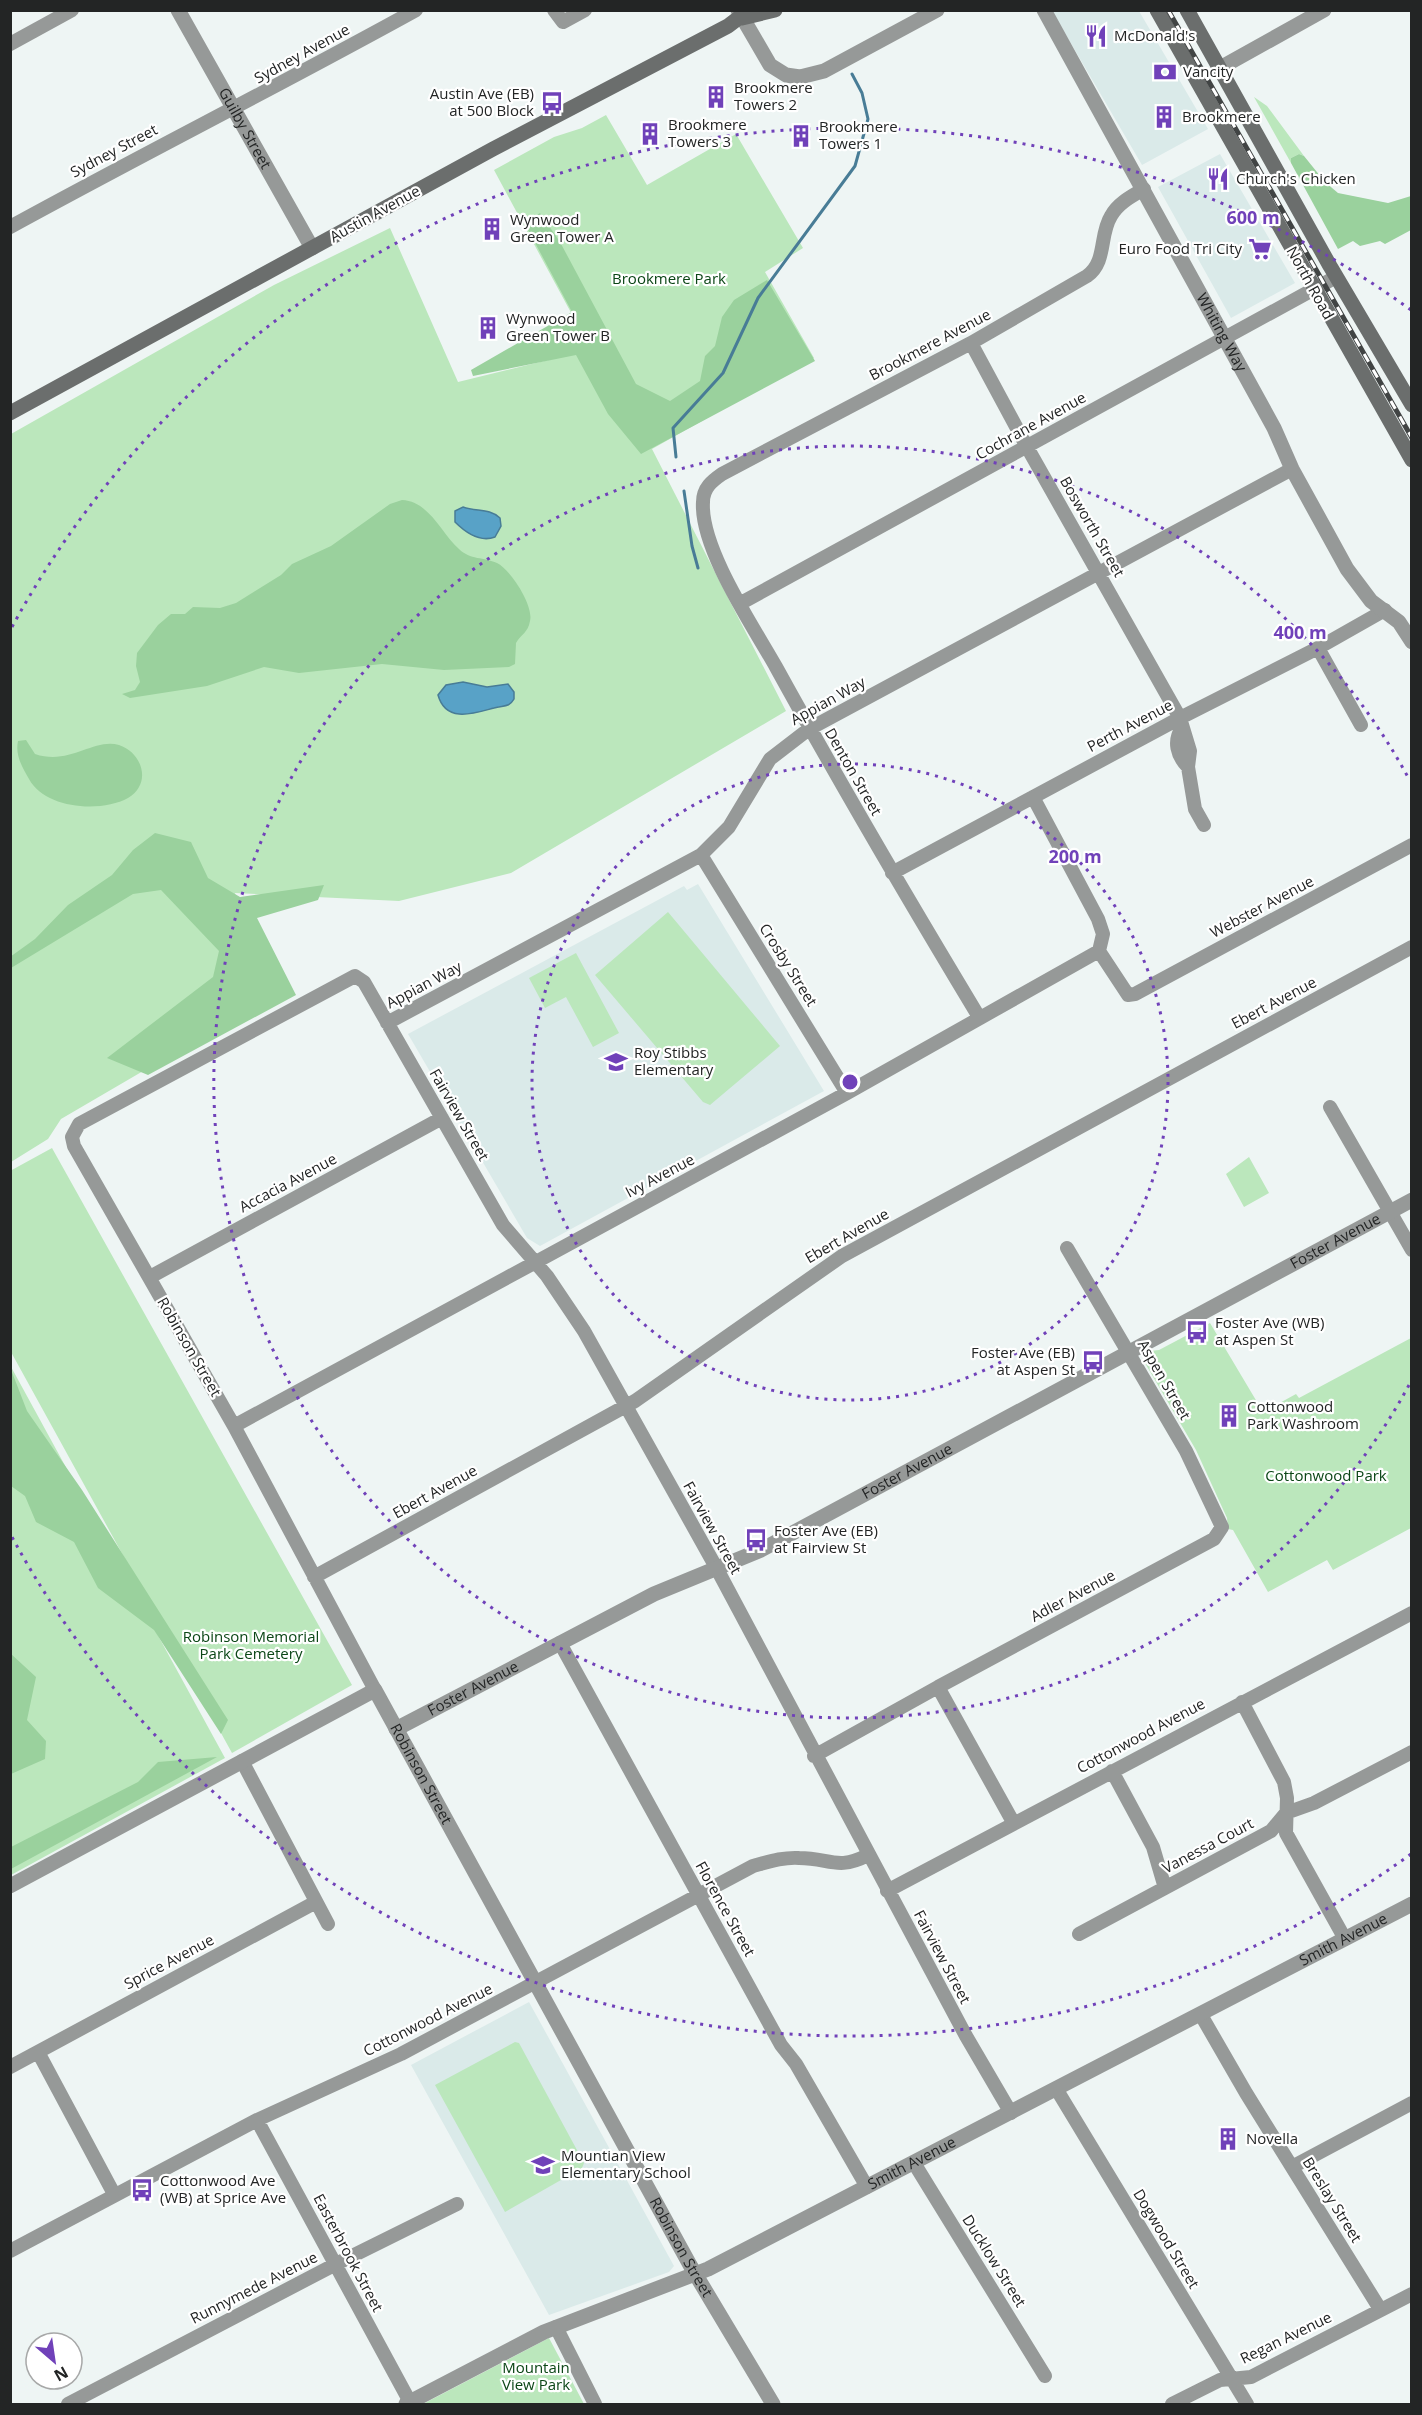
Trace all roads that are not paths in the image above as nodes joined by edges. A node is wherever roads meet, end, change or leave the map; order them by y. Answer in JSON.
{"nodes":[{"id":1,"x":72,"y":10,"type":"edge"},
{"id":2,"x":178,"y":10,"type":"edge"},
{"id":3,"x":416,"y":10,"type":"edge"},
{"id":4,"x":554,"y":10,"type":"edge"},
{"id":5,"x":585,"y":10,"type":"edge"},
{"id":6,"x":775,"y":10,"type":"edge"},
{"id":7,"x":937,"y":10,"type":"edge"},
{"id":8,"x":1044,"y":10,"type":"edge"},
{"id":9,"x":1157,"y":10,"type":"edge"},
{"id":10,"x":1187,"y":10,"type":"edge"},
{"id":11,"x":1324,"y":10,"type":"edge"},
{"id":12,"x":743,"y":13,"type":"edge"},
{"id":13,"x":10,"y":44,"type":"edge"},
{"id":14,"x":1220,"y":68,"type":"junction"},
{"id":15,"x":234,"y":108,"type":"junction"},
{"id":16,"x":1144,"y":189,"type":"junction"},
{"id":17,"x":10,"y":227,"type":"edge"},
{"id":18,"x":312,"y":248,"type":"junction"},
{"id":19,"x":1336,"y":277,"type":"junction"},
{"id":20,"x":1314,"y":290,"type":"junction"},
{"id":21,"x":1225,"y":339,"type":"junction"},
{"id":22,"x":971,"y":343,"type":"junction"},
{"id":23,"x":1412,"y":405,"type":"edge"},
{"id":24,"x":10,"y":413,"type":"edge"},
{"id":25,"x":1027,"y":447,"type":"junction"},
{"id":26,"x":1412,"y":460,"type":"edge"},
{"id":27,"x":1292,"y":470,"type":"junction"},
{"id":28,"x":702,"y":503,"type":"joint"},
{"id":29,"x":1100,"y":575,"type":"junction"},
{"id":30,"x":741,"y":603,"type":"junction"},
{"id":31,"x":1385,"y":610,"type":"junction"},
{"id":32,"x":1412,"y":642,"type":"edge"},
{"id":33,"x":1318,"y":648,"type":"junction"},
{"id":34,"x":1181,"y":723,"type":"junction"},
{"id":35,"x":1361,"y":725,"type":"dead end"},
{"id":36,"x":809,"y":729,"type":"junction"},
{"id":37,"x":1033,"y":797,"type":"junction"},
{"id":38,"x":1204,"y":825,"type":"dead end"},
{"id":39,"x":1412,"y":845,"type":"edge"},
{"id":40,"x":701,"y":855,"type":"junction"},
{"id":41,"x":892,"y":873,"type":"junction"},
{"id":42,"x":1412,"y":947,"type":"edge"},
{"id":43,"x":1099,"y":951,"type":"junction"},
{"id":44,"x":979,"y":1017,"type":"junction"},
{"id":45,"x":387,"y":1023,"type":"junction"},
{"id":46,"x":847,"y":1093,"type":"junction"},
{"id":47,"x":1330,"y":1107,"type":"dead end"},
{"id":48,"x":441,"y":1118,"type":"junction"},
{"id":49,"x":73,"y":1142,"type":"joint"},
{"id":50,"x":1412,"y":1200,"type":"edge"},
{"id":51,"x":1390,"y":1211,"type":"junction"},
{"id":52,"x":1068,"y":1248,"type":"dead end"},
{"id":53,"x":1412,"y":1250,"type":"edge"},
{"id":54,"x":534,"y":1263,"type":"junction"},
{"id":55,"x":150,"y":1277,"type":"junction"},
{"id":56,"x":1129,"y":1353,"type":"junction"},
{"id":57,"x":627,"y":1406,"type":"junction"},
{"id":58,"x":234,"y":1426,"type":"junction"},
{"id":59,"x":1220,"y":1532,"type":"joint"},
{"id":60,"x":717,"y":1569,"type":"junction"},
{"id":61,"x":314,"y":1577,"type":"junction"},
{"id":62,"x":1412,"y":1613,"type":"edge"},
{"id":63,"x":560,"y":1643,"type":"junction"},
{"id":64,"x":938,"y":1687,"type":"junction"},
{"id":65,"x":375,"y":1690,"type":"junction"},
{"id":66,"x":1242,"y":1702,"type":"junction"},
{"id":67,"x":396,"y":1729,"type":"junction"},
{"id":68,"x":1412,"y":1752,"type":"edge"},
{"id":69,"x":814,"y":1756,"type":"junction"},
{"id":70,"x":242,"y":1761,"type":"junction"},
{"id":71,"x":1112,"y":1771,"type":"junction"},
{"id":72,"x":1286,"y":1813,"type":"junction"},
{"id":73,"x":1013,"y":1822,"type":"junction"},
{"id":74,"x":867,"y":1855,"type":"junction"},
{"id":75,"x":10,"y":1886,"type":"edge"},
{"id":76,"x":1165,"y":1888,"type":"junction"},
{"id":77,"x":887,"y":1891,"type":"junction"},
{"id":78,"x":698,"y":1895,"type":"junction"},
{"id":79,"x":316,"y":1902,"type":"junction"},
{"id":80,"x":1412,"y":1904,"type":"edge"},
{"id":81,"x":328,"y":1924,"type":"dead end"},
{"id":82,"x":1079,"y":1934,"type":"dead end"},
{"id":83,"x":1345,"y":1939,"type":"junction"},
{"id":84,"x":537,"y":1983,"type":"junction"},
{"id":85,"x":1201,"y":2015,"type":"junction"},
{"id":86,"x":38,"y":2052,"type":"junction"},
{"id":87,"x":10,"y":2067,"type":"edge"},
{"id":88,"x":1057,"y":2090,"type":"junction"},
{"id":89,"x":1412,"y":2103,"type":"edge"},
{"id":90,"x":1011,"y":2113,"type":"junction"},
{"id":91,"x":257,"y":2120,"type":"junction"},
{"id":92,"x":914,"y":2163,"type":"junction"},
{"id":93,"x":1292,"y":2167,"type":"junction"},
{"id":94,"x":867,"y":2187,"type":"junction"},
{"id":95,"x":114,"y":2194,"type":"junction"},
{"id":96,"x":457,"y":2204,"type":"dead end"},
{"id":97,"x":10,"y":2251,"type":"edge"},
{"id":98,"x":336,"y":2264,"type":"junction"},
{"id":99,"x":696,"y":2274,"type":"junction"},
{"id":100,"x":1412,"y":2294,"type":"edge"},
{"id":101,"x":1380,"y":2309,"type":"junction"},
{"id":102,"x":556,"y":2328,"type":"junction"},
{"id":103,"x":1045,"y":2376,"type":"dead end"},
{"id":104,"x":1231,"y":2379,"type":"junction"},
{"id":105,"x":408,"y":2403,"type":"edge"},
{"id":106,"x":68,"y":2404,"type":"edge"},
{"id":107,"x":595,"y":2404,"type":"edge"},
{"id":108,"x":774,"y":2404,"type":"edge"},
{"id":109,"x":1172,"y":2404,"type":"edge"},
{"id":110,"x":1247,"y":2404,"type":"edge"}],
"edges":[{"from":1,"to":13,"type":"street"},
{"from":2,"to":15,"type":"street","name":"Guilby Street"},
{"from":3,"to":15,"type":"street","name":"Sydney Avenue"},
{"from":4,"to":5,"type":"street"},
{"from":6,"to":12,"type":"main road","name":"Austin Avenue"},
{"from":7,"to":12,"type":"street"},
{"from":8,"to":16,"type":"street","name":"Whiting Way"},
{"from":9,"to":20,"type":"main road","name":"North Road"},
{"from":10,"to":14,"type":"main road","name":"North Road"},
{"from":11,"to":14,"type":"street"},
{"from":12,"to":18,"type":"main road","name":"Austin Avenue"},
{"from":14,"to":19,"type":"main road","name":"North Road"},
{"from":15,"to":17,"type":"street","name":"Sydney Street"},
{"from":15,"to":18,"type":"street","name":"Guilby Street"},
{"from":16,"to":21,"type":"street","name":"Whiting Way"},
{"from":16,"to":22,"type":"street","name":"Brookmere Avenue"},
{"from":18,"to":24,"type":"main road","name":"Austin Avenue"},
{"from":19,"to":20,"type":"street","name":"Cochrane Avenue"},
{"from":19,"to":23,"type":"main road","name":"North Road"},
{"from":20,"to":21,"type":"street","name":"Cochrane Avenue"},
{"from":20,"to":26,"type":"main road","name":"North Road"},
{"from":21,"to":25,"type":"street","name":"Cochrane Avenue"},
{"from":21,"to":27,"type":"street","name":"Whiting Way"},
{"from":22,"to":25,"type":"street","name":"Bosworth Street"},
{"from":22,"to":28,"type":"street","name":"Brookmere Avenue"},
{"from":25,"to":29,"type":"street","name":"Bosworth Street"},
{"from":25,"to":30,"type":"street","name":"Cochrane Avenue"},
{"from":27,"to":29,"type":"street","name":"Appian Way"},
{"from":27,"to":31,"type":"street","name":"Whiting Way"},
{"from":28,"to":30,"type":"street","name":"Denton Street"},
{"from":29,"to":34,"type":"street","name":"Bosworth Street"},
{"from":29,"to":36,"type":"street","name":"Appian Way"},
{"from":30,"to":36,"type":"street","name":"Denton Street"},
{"from":31,"to":32,"type":"street","name":"Whiting Way"},
{"from":31,"to":33,"type":"street","name":"Perth Avenue"},
{"from":33,"to":34,"type":"street","name":"Perth Avenue"},
{"from":33,"to":35,"type":"street"},
{"from":34,"to":37,"type":"street","name":"Perth Avenue"},
{"from":34,"to":38,"type":"street"},
{"from":36,"to":40,"type":"street","name":"Appian Way"},
{"from":36,"to":41,"type":"street","name":"Denton Street"},
{"from":37,"to":41,"type":"street","name":"Perth Avenue"},
{"from":37,"to":43,"type":"street"},
{"from":39,"to":43,"type":"street","name":"Webster Avenue"},
{"from":40,"to":45,"type":"street","name":"Appian Way"},
{"from":40,"to":46,"type":"street","name":"Crosby Street"},
{"from":41,"to":44,"type":"street","name":"Denton Street"},
{"from":42,"to":57,"type":"street","name":"Ebert Avenue"},
{"from":43,"to":44,"type":"street","name":"Ivy Avenue"},
{"from":44,"to":46,"type":"street","name":"Ivy Avenue"},
{"from":45,"to":48,"type":"street","name":"Fairview Street"},
{"from":45,"to":49,"type":"street","name":"Fairview Street"},
{"from":46,"to":54,"type":"street","name":"Ivy Avenue"},
{"from":47,"to":51,"type":"street"},
{"from":48,"to":54,"type":"street","name":"Fairview Street"},
{"from":48,"to":55,"type":"street","name":"Accacia Avenue"},
{"from":49,"to":55,"type":"street","name":"Robinson Street"},
{"from":50,"to":51,"type":"street","name":"Foster Avenue"},
{"from":51,"to":53,"type":"street"},
{"from":51,"to":56,"type":"street","name":"Foster Avenue"},
{"from":52,"to":56,"type":"street","name":"Aspen Street"},
{"from":54,"to":57,"type":"street","name":"Fairview Street"},
{"from":54,"to":58,"type":"street","name":"Ivy Avenue"},
{"from":55,"to":58,"type":"street","name":"Robinson Street"},
{"from":56,"to":59,"type":"street","name":"Aspen Street"},
{"from":56,"to":60,"type":"street","name":"Foster Avenue"},
{"from":57,"to":60,"type":"street","name":"Fairview Street"},
{"from":57,"to":61,"type":"street","name":"Ebert Avenue"},
{"from":58,"to":61,"type":"street","name":"Robinson Street"},
{"from":59,"to":64,"type":"street","name":"Adler Avenue"},
{"from":60,"to":63,"type":"street","name":"Foster Avenue"},
{"from":60,"to":69,"type":"street","name":"Fairview Street"},
{"from":61,"to":65,"type":"street","name":"Robinson Street"},
{"from":62,"to":66,"type":"street","name":"Cottonwood Avenue"},
{"from":63,"to":67,"type":"street","name":"Foster Avenue"},
{"from":63,"to":78,"type":"street","name":"Florence Street"},
{"from":64,"to":69,"type":"street","name":"Adler Avenue"},
{"from":64,"to":73,"type":"street"},
{"from":65,"to":67,"type":"street","name":"Robinson Street"},
{"from":65,"to":70,"type":"street"},
{"from":66,"to":71,"type":"street","name":"Cottonwood Avenue"},
{"from":66,"to":72,"type":"street"},
{"from":67,"to":84,"type":"street","name":"Robinson Street"},
{"from":68,"to":72,"type":"street","name":"Vanessa Court"},
{"from":69,"to":74,"type":"street","name":"Fairview Street"},
{"from":70,"to":75,"type":"street"},
{"from":70,"to":79,"type":"street"},
{"from":71,"to":73,"type":"street","name":"Cottonwood Avenue"},
{"from":71,"to":76,"type":"street"},
{"from":72,"to":76,"type":"street","name":"Vanessa Court"},
{"from":72,"to":83,"type":"street"},
{"from":73,"to":77,"type":"street","name":"Cottonwood Avenue"},
{"from":74,"to":77,"type":"street","name":"Fairview Street"},
{"from":74,"to":78,"type":"street","name":"Cottonwood Avenue"},
{"from":76,"to":82,"type":"street","name":"Vanessa Court"},
{"from":77,"to":90,"type":"street","name":"Fairview Street"},
{"from":78,"to":84,"type":"street","name":"Cottonwood Avenue"},
{"from":78,"to":94,"type":"street","name":"Florence Street"},
{"from":79,"to":81,"type":"street"},
{"from":79,"to":86,"type":"street","name":"Sprice Avenue"},
{"from":80,"to":83,"type":"street","name":"Smith Avenue"},
{"from":83,"to":85,"type":"street","name":"Smith Avenue"},
{"from":84,"to":91,"type":"street","name":"Cottonwood Avenue"},
{"from":84,"to":99,"type":"street","name":"Robinson Street"},
{"from":85,"to":88,"type":"street","name":"Smith Avenue"},
{"from":85,"to":93,"type":"street","name":"Breslay Street"},
{"from":86,"to":87,"type":"street","name":"Sprice Avenue"},
{"from":86,"to":95,"type":"street"},
{"from":88,"to":90,"type":"street","name":"Smith Avenue"},
{"from":88,"to":104,"type":"street","name":"Dogwood Street"},
{"from":89,"to":93,"type":"street"},
{"from":90,"to":92,"type":"street","name":"Smith Avenue"},
{"from":91,"to":95,"type":"street","name":"Cottonwood Avenue"},
{"from":91,"to":98,"type":"street","name":"Easterbrook Street"},
{"from":92,"to":94,"type":"street","name":"Smith Avenue"},
{"from":92,"to":103,"type":"street","name":"Ducklow Street"},
{"from":93,"to":101,"type":"street","name":"Breslay Street"},
{"from":94,"to":99,"type":"street","name":"Smith Avenue"},
{"from":95,"to":97,"type":"street","name":"Cottonwood Avenue"},
{"from":96,"to":98,"type":"street","name":"Runnymede Avenue"},
{"from":98,"to":105,"type":"street","name":"Easterbrook Street"},
{"from":98,"to":106,"type":"street","name":"Runnymede Avenue"},
{"from":99,"to":102,"type":"street","name":"Smith Avenue"},
{"from":99,"to":108,"type":"street","name":"Robinson Street"},
{"from":100,"to":101,"type":"street","name":"Regan Avenue"},
{"from":101,"to":104,"type":"street","name":"Regan Avenue"},
{"from":102,"to":105,"type":"street","name":"Smith Avenue"},
{"from":102,"to":107,"type":"street"},
{"from":104,"to":109,"type":"street","name":"Regan Avenue"},
{"from":104,"to":110,"type":"street","name":"Dogwood Street"}]}
